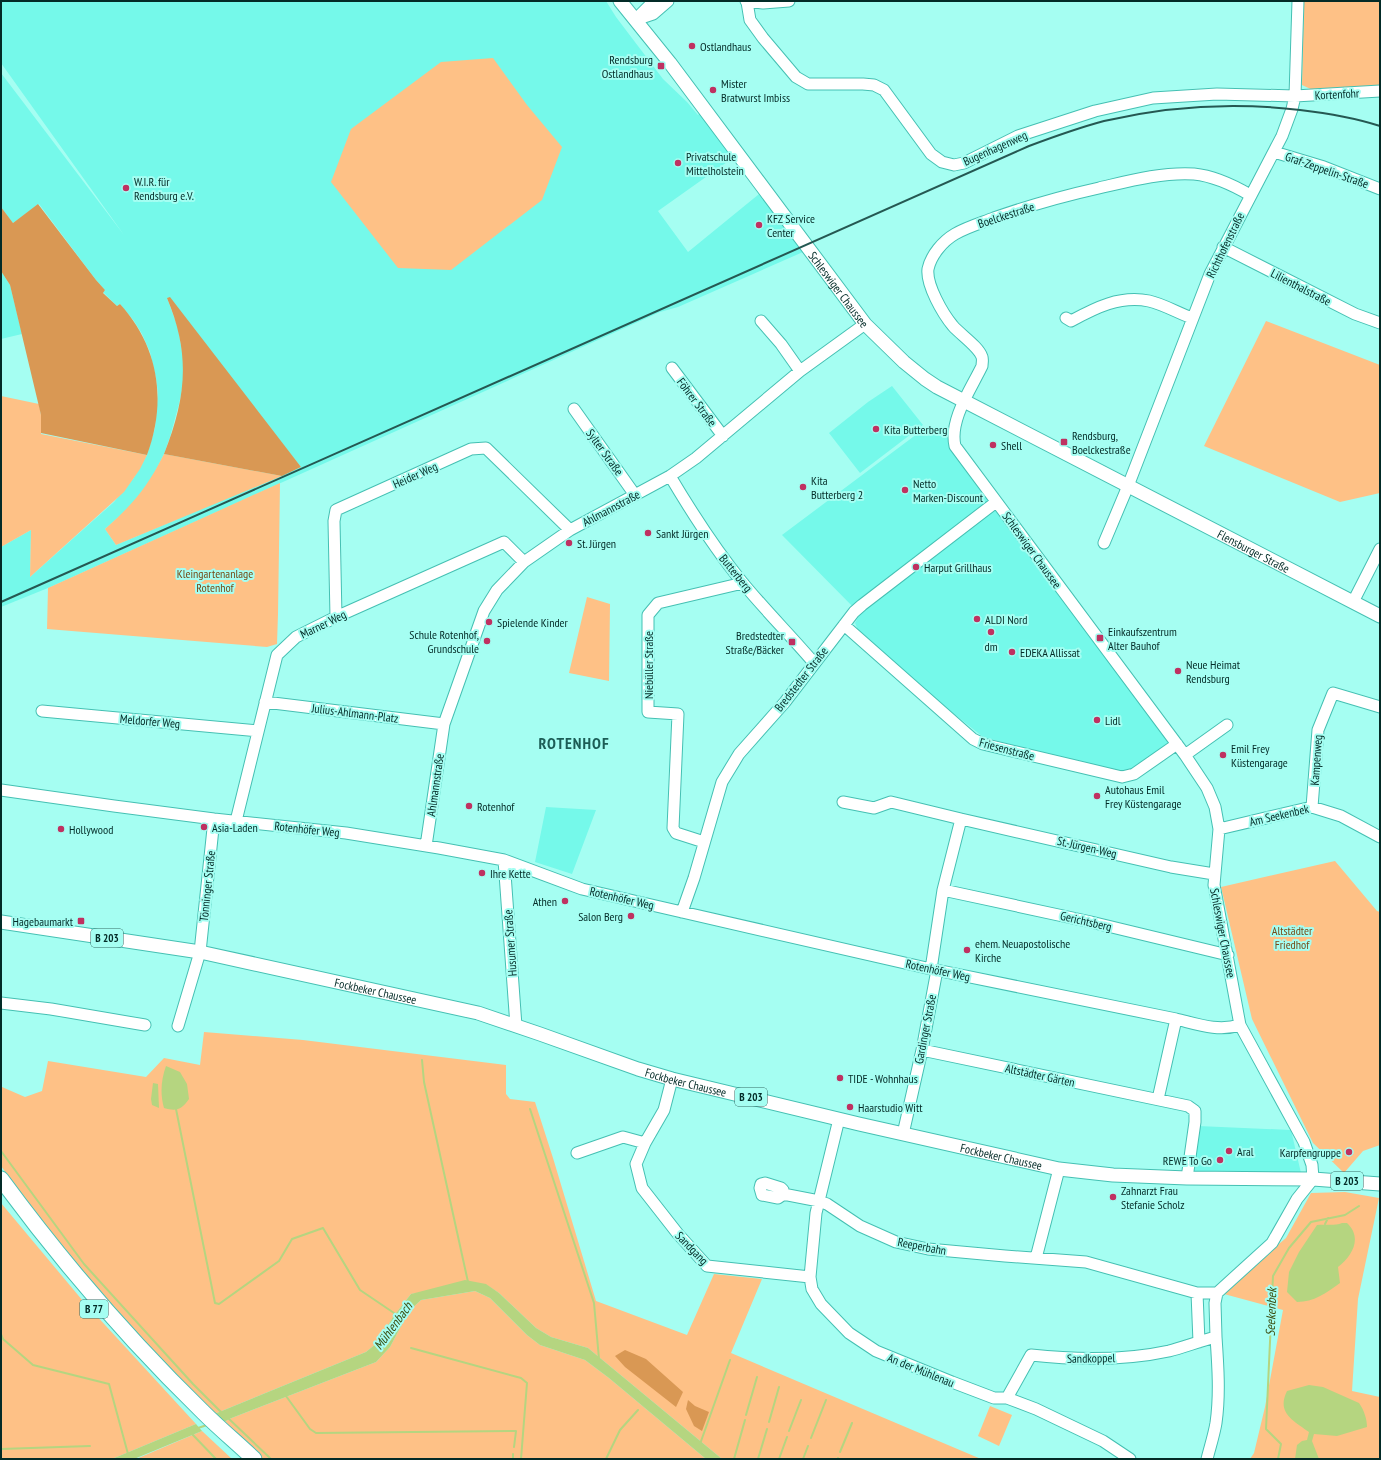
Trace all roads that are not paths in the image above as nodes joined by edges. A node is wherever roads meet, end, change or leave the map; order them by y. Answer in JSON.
{"nodes":[{"id":1,"x":620,"y":1,"type":"edge"},
{"id":2,"x":654,"y":1,"type":"edge"},
{"id":3,"x":668,"y":1,"type":"edge"},
{"id":4,"x":746,"y":1,"type":"edge"},
{"id":5,"x":790,"y":1,"type":"edge"},
{"id":6,"x":1298,"y":1,"type":"edge"},
{"id":7,"x":635,"y":20,"type":"junction"},
{"id":8,"x":1380,"y":91,"type":"edge"},
{"id":9,"x":1295,"y":96,"type":"junction"},
{"id":10,"x":1274,"y":152,"type":"junction"},
{"id":11,"x":1380,"y":189,"type":"edge"},
{"id":12,"x":1250,"y":195,"type":"junction"},
{"id":13,"x":1223,"y":248,"type":"junction"},
{"id":14,"x":1066,"y":318,"type":"dead end"},
{"id":15,"x":1192,"y":318,"type":"junction"},
{"id":16,"x":761,"y":321,"type":"dead end"},
{"id":17,"x":1380,"y":323,"type":"edge"},
{"id":18,"x":864,"y":324,"type":"junction"},
{"id":19,"x":672,"y":368,"type":"dead end"},
{"id":20,"x":800,"y":371,"type":"junction"},
{"id":21,"x":965,"y":401,"type":"junction"},
{"id":22,"x":574,"y":409,"type":"dead end"},
{"id":23,"x":723,"y":436,"type":"junction"},
{"id":24,"x":670,"y":476,"type":"junction"},
{"id":25,"x":1128,"y":486,"type":"junction"},
{"id":26,"x":635,"y":495,"type":"junction"},
{"id":27,"x":996,"y":502,"type":"junction"},
{"id":28,"x":570,"y":530,"type":"junction"},
{"id":29,"x":1104,"y":543,"type":"dead end"},
{"id":30,"x":1380,"y":549,"type":"edge"},
{"id":31,"x":524,"y":562,"type":"junction"},
{"id":32,"x":743,"y":583,"type":"junction"},
{"id":33,"x":1353,"y":602,"type":"junction"},
{"id":34,"x":1380,"y":616,"type":"edge"},
{"id":35,"x":336,"y":617,"type":"junction"},
{"id":36,"x":844,"y":625,"type":"junction"},
{"id":37,"x":814,"y":663,"type":"junction"},
{"id":38,"x":265,"y":702,"type":"junction"},
{"id":39,"x":1380,"y":707,"type":"edge"},
{"id":40,"x":42,"y":711,"type":"dead end"},
{"id":41,"x":444,"y":724,"type":"junction"},
{"id":42,"x":1227,"y":725,"type":"dead end"},
{"id":43,"x":258,"y":731,"type":"junction"},
{"id":44,"x":1177,"y":744,"type":"junction"},
{"id":45,"x":1185,"y":755,"type":"junction"},
{"id":46,"x":1,"y":790,"type":"edge"},
{"id":47,"x":844,"y":802,"type":"dead end"},
{"id":48,"x":1312,"y":807,"type":"junction"},
{"id":49,"x":214,"y":819,"type":"junction"},
{"id":50,"x":961,"y":819,"type":"junction"},
{"id":51,"x":236,"y":821,"type":"junction"},
{"id":52,"x":1219,"y":829,"type":"junction"},
{"id":53,"x":1380,"y":837,"type":"edge"},
{"id":54,"x":704,"y":842,"type":"junction"},
{"id":55,"x":426,"y":846,"type":"junction"},
{"id":56,"x":504,"y":860,"type":"junction"},
{"id":57,"x":1214,"y":874,"type":"junction"},
{"id":58,"x":943,"y":890,"type":"junction"},
{"id":59,"x":682,"y":912,"type":"junction"},
{"id":60,"x":1,"y":922,"type":"edge"},
{"id":61,"x":200,"y":952,"type":"junction"},
{"id":62,"x":1228,"y":955,"type":"junction"},
{"id":63,"x":934,"y":970,"type":"junction"},
{"id":64,"x":1,"y":1003,"type":"edge"},
{"id":65,"x":1176,"y":1019,"type":"junction"},
{"id":66,"x":145,"y":1025,"type":"dead end"},
{"id":67,"x":1240,"y":1025,"type":"junction"},
{"id":68,"x":178,"y":1026,"type":"dead end"},
{"id":69,"x":516,"y":1026,"type":"junction"},
{"id":70,"x":922,"y":1050,"type":"junction"},
{"id":71,"x":672,"y":1079,"type":"junction"},
{"id":72,"x":1158,"y":1099,"type":"junction"},
{"id":73,"x":839,"y":1119,"type":"junction"},
{"id":74,"x":903,"y":1134,"type":"junction"},
{"id":75,"x":644,"y":1143,"type":"junction"},
{"id":76,"x":577,"y":1153,"type":"dead end"},
{"id":77,"x":1059,"y":1169,"type":"junction"},
{"id":78,"x":1187,"y":1178,"type":"junction"},
{"id":79,"x":1,"y":1179,"type":"edge"},
{"id":80,"x":1313,"y":1179,"type":"junction"},
{"id":81,"x":1380,"y":1184,"type":"edge"},
{"id":82,"x":1,"y":1194,"type":"edge"},
{"id":83,"x":783,"y":1194,"type":"dead end"},
{"id":84,"x":819,"y":1201,"type":"junction"},
{"id":85,"x":1036,"y":1258,"type":"junction"},
{"id":86,"x":810,"y":1277,"type":"junction"},
{"id":87,"x":1197,"y":1293,"type":"junction"},
{"id":88,"x":1218,"y":1293,"type":"junction"},
{"id":89,"x":1216,"y":1337,"type":"junction"},
{"id":90,"x":1199,"y":1342,"type":"junction"},
{"id":91,"x":1007,"y":1398,"type":"junction"},
{"id":92,"x":200,"y":1415,"type":"junction"},
{"id":93,"x":216,"y":1429,"type":"junction"},
{"id":94,"x":241,"y":1459,"type":"edge"},
{"id":95,"x":254,"y":1459,"type":"edge"},
{"id":96,"x":1130,"y":1459,"type":"edge"},
{"id":97,"x":1207,"y":1459,"type":"edge"}],
"edges":[{"from":1,"to":7,"type":"main road","name":"Schleswiger Chaussee"},
{"from":2,"to":7,"type":"street"},
{"from":3,"to":7,"type":"street"},
{"from":4,"to":5,"type":"street"},
{"from":4,"to":9,"type":"street","name":"Bugenhagenweg"},
{"from":6,"to":9,"type":"street","name":"Richthofenstraße"},
{"from":7,"to":18,"type":"main road","name":"Schleswiger Chaussee"},
{"from":8,"to":9,"type":"street","name":"Kortenfohr"},
{"from":9,"to":10,"type":"street","name":"Richthofenstraße"},
{"from":10,"to":11,"type":"street","name":"Graf-Zeppelin-Straße"},
{"from":10,"to":12,"type":"street","name":"Richthofenstraße"},
{"from":12,"to":13,"type":"street","name":"Richthofenstraße"},
{"from":12,"to":21,"type":"street","name":"Boelckestraße"},
{"from":13,"to":15,"type":"street","name":"Richthofenstraße"},
{"from":13,"to":17,"type":"street","name":"Lilienthalstraße"},
{"from":14,"to":15,"type":"street"},
{"from":15,"to":25,"type":"street","name":"Richthofenstraße"},
{"from":16,"to":20,"type":"street"},
{"from":18,"to":20,"type":"street","name":"Ahlmannstraße"},
{"from":18,"to":21,"type":"main road","name":"Schleswiger Chaussee"},
{"from":19,"to":23,"type":"street","name":"Föhrer Straße"},
{"from":20,"to":23,"type":"street","name":"Ahlmannstraße"},
{"from":21,"to":25,"type":"main road","name":"Flensburger Straße"},
{"from":21,"to":27,"type":"street","name":"Schleswiger Chaussee"},
{"from":22,"to":26,"type":"street","name":"Sylter Straße"},
{"from":23,"to":24,"type":"street","name":"Ahlmannstraße"},
{"from":24,"to":26,"type":"street","name":"Ahlmannstraße"},
{"from":24,"to":32,"type":"street","name":"Butterberg"},
{"from":25,"to":29,"type":"street"},
{"from":25,"to":33,"type":"main road","name":"Flensburger Straße"},
{"from":26,"to":28,"type":"street","name":"Ahlmannstraße"},
{"from":27,"to":36,"type":"street","name":"Bredstedter Straße"},
{"from":27,"to":44,"type":"street","name":"Schleswiger Chaussee"},
{"from":28,"to":31,"type":"street","name":"Ahlmannstraße"},
{"from":28,"to":35,"type":"street","name":"Heider Weg"},
{"from":30,"to":33,"type":"street"},
{"from":31,"to":35,"type":"street","name":"Marner Weg"},
{"from":31,"to":41,"type":"street","name":"Ahlmannstraße"},
{"from":32,"to":37,"type":"street","name":"Butterberg"},
{"from":32,"to":54,"type":"street","name":"Niebüller Straße"},
{"from":33,"to":34,"type":"main road","name":"Flensburger Straße"},
{"from":35,"to":38,"type":"street","name":"Marner Weg"},
{"from":36,"to":37,"type":"street","name":"Bredstedter Straße"},
{"from":36,"to":44,"type":"street","name":"Friesenstraße"},
{"from":37,"to":54,"type":"street","name":"Bredstedter Straße"},
{"from":38,"to":41,"type":"street","name":"Julius-Ahlmann-Platz"},
{"from":38,"to":43,"type":"street","name":"Marner Weg"},
{"from":39,"to":48,"type":"street","name":"Kampenweg"},
{"from":40,"to":43,"type":"street","name":"Meldorfer Weg"},
{"from":41,"to":55,"type":"street","name":"Ahlmannstraße"},
{"from":42,"to":45,"type":"street"},
{"from":43,"to":51,"type":"street","name":"Marner Weg"},
{"from":44,"to":45,"type":"street","name":"Schleswiger Chaussee"},
{"from":45,"to":52,"type":"street","name":"Schleswiger Chaussee"},
{"from":46,"to":49,"type":"street","name":"Rotenhöfer Weg"},
{"from":47,"to":50,"type":"street","name":"St.-Jürgen-Weg"},
{"from":48,"to":52,"type":"street","name":"Am Seekenbek"},
{"from":48,"to":53,"type":"street","name":"Am Seekenbek"},
{"from":49,"to":51,"type":"street","name":"Rotenhöfer Weg"},
{"from":49,"to":61,"type":"street","name":"Tönninger Straße"},
{"from":50,"to":57,"type":"street","name":"St.-Jürgen-Weg"},
{"from":50,"to":58,"type":"street"},
{"from":51,"to":55,"type":"street","name":"Rotenhöfer Weg"},
{"from":52,"to":57,"type":"street","name":"Schleswiger Chaussee"},
{"from":54,"to":59,"type":"street","name":"Bredstedter Straße"},
{"from":55,"to":56,"type":"street","name":"Rotenhöfer Weg"},
{"from":56,"to":59,"type":"street","name":"Rotenhöfer Weg"},
{"from":56,"to":69,"type":"street","name":"Husumer Straße"},
{"from":57,"to":62,"type":"street","name":"Schleswiger Chaussee"},
{"from":58,"to":62,"type":"street","name":"Gerichtsberg"},
{"from":58,"to":63,"type":"street"},
{"from":59,"to":63,"type":"street","name":"Rotenhöfer Weg"},
{"from":60,"to":61,"type":"main road","name":"Fockbeker Chaussee","number":"B 203"},
{"from":61,"to":68,"type":"street","name":"Tönninger Straße"},
{"from":61,"to":69,"type":"main road","name":"Fockbeker Chaussee","number":"B 203"},
{"from":62,"to":67,"type":"street","name":"Schleswiger Chaussee"},
{"from":63,"to":65,"type":"street","name":"Rotenhöfer Weg"},
{"from":63,"to":70,"type":"street","name":"Gardinger Straße"},
{"from":64,"to":66,"type":"street"},
{"from":65,"to":67,"type":"street","name":"Rotenhöfer Weg"},
{"from":65,"to":72,"type":"street"},
{"from":67,"to":80,"type":"street","name":"Schleswiger Chaussee"},
{"from":69,"to":71,"type":"main road","name":"Fockbeker Chaussee","number":"B 203"},
{"from":70,"to":72,"type":"street","name":"Altstädter Gärten"},
{"from":70,"to":74,"type":"street","name":"Gardinger Straße"},
{"from":71,"to":73,"type":"main road","name":"Fockbeker Chaussee","number":"B 203"},
{"from":71,"to":75,"type":"street","name":"Sandgang"},
{"from":72,"to":78,"type":"street","name":"Altstädter Gärten"},
{"from":73,"to":74,"type":"main road","name":"Fockbeker Chaussee","number":"B 203"},
{"from":73,"to":84,"type":"street","name":"An der Mühlenau"},
{"from":74,"to":77,"type":"main road","name":"Fockbeker Chaussee","number":"B 203"},
{"from":75,"to":76,"type":"street"},
{"from":75,"to":86,"type":"street","name":"Sandgang"},
{"from":77,"to":78,"type":"main road","name":"Fockbeker Chaussee","number":"B 203"},
{"from":77,"to":85,"type":"street"},
{"from":78,"to":80,"type":"main road","name":"Fockbeker Chaussee","number":"B 203"},
{"from":79,"to":92,"type":"highway","number":"B 77"},
{"from":80,"to":81,"type":"main road","name":"Fockbeker Chaussee","number":"B 203"},
{"from":80,"to":88,"type":"street"},
{"from":82,"to":92,"type":"highway","number":"B 77"},
{"from":83,"to":84,"type":"street"},
{"from":84,"to":85,"type":"street","name":"Reeperbahn"},
{"from":84,"to":86,"type":"street","name":"An der Mühlenau"},
{"from":85,"to":87,"type":"street","name":"Reeperbahn"},
{"from":86,"to":91,"type":"street","name":"An der Mühlenau"},
{"from":87,"to":88,"type":"street","name":"Reeperbahn"},
{"from":87,"to":90,"type":"street"},
{"from":88,"to":89,"type":"street"},
{"from":89,"to":90,"type":"street","name":"Sandkoppel"},
{"from":89,"to":97,"type":"street"},
{"from":90,"to":91,"type":"street","name":"Sandkoppel"},
{"from":91,"to":96,"type":"street","name":"An der Mühlenau"},
{"from":92,"to":93,"type":"highway","number":"B 77"},
{"from":93,"to":94,"type":"highway","number":"B 77"},
{"from":93,"to":95,"type":"highway","number":"B 77"}]}
